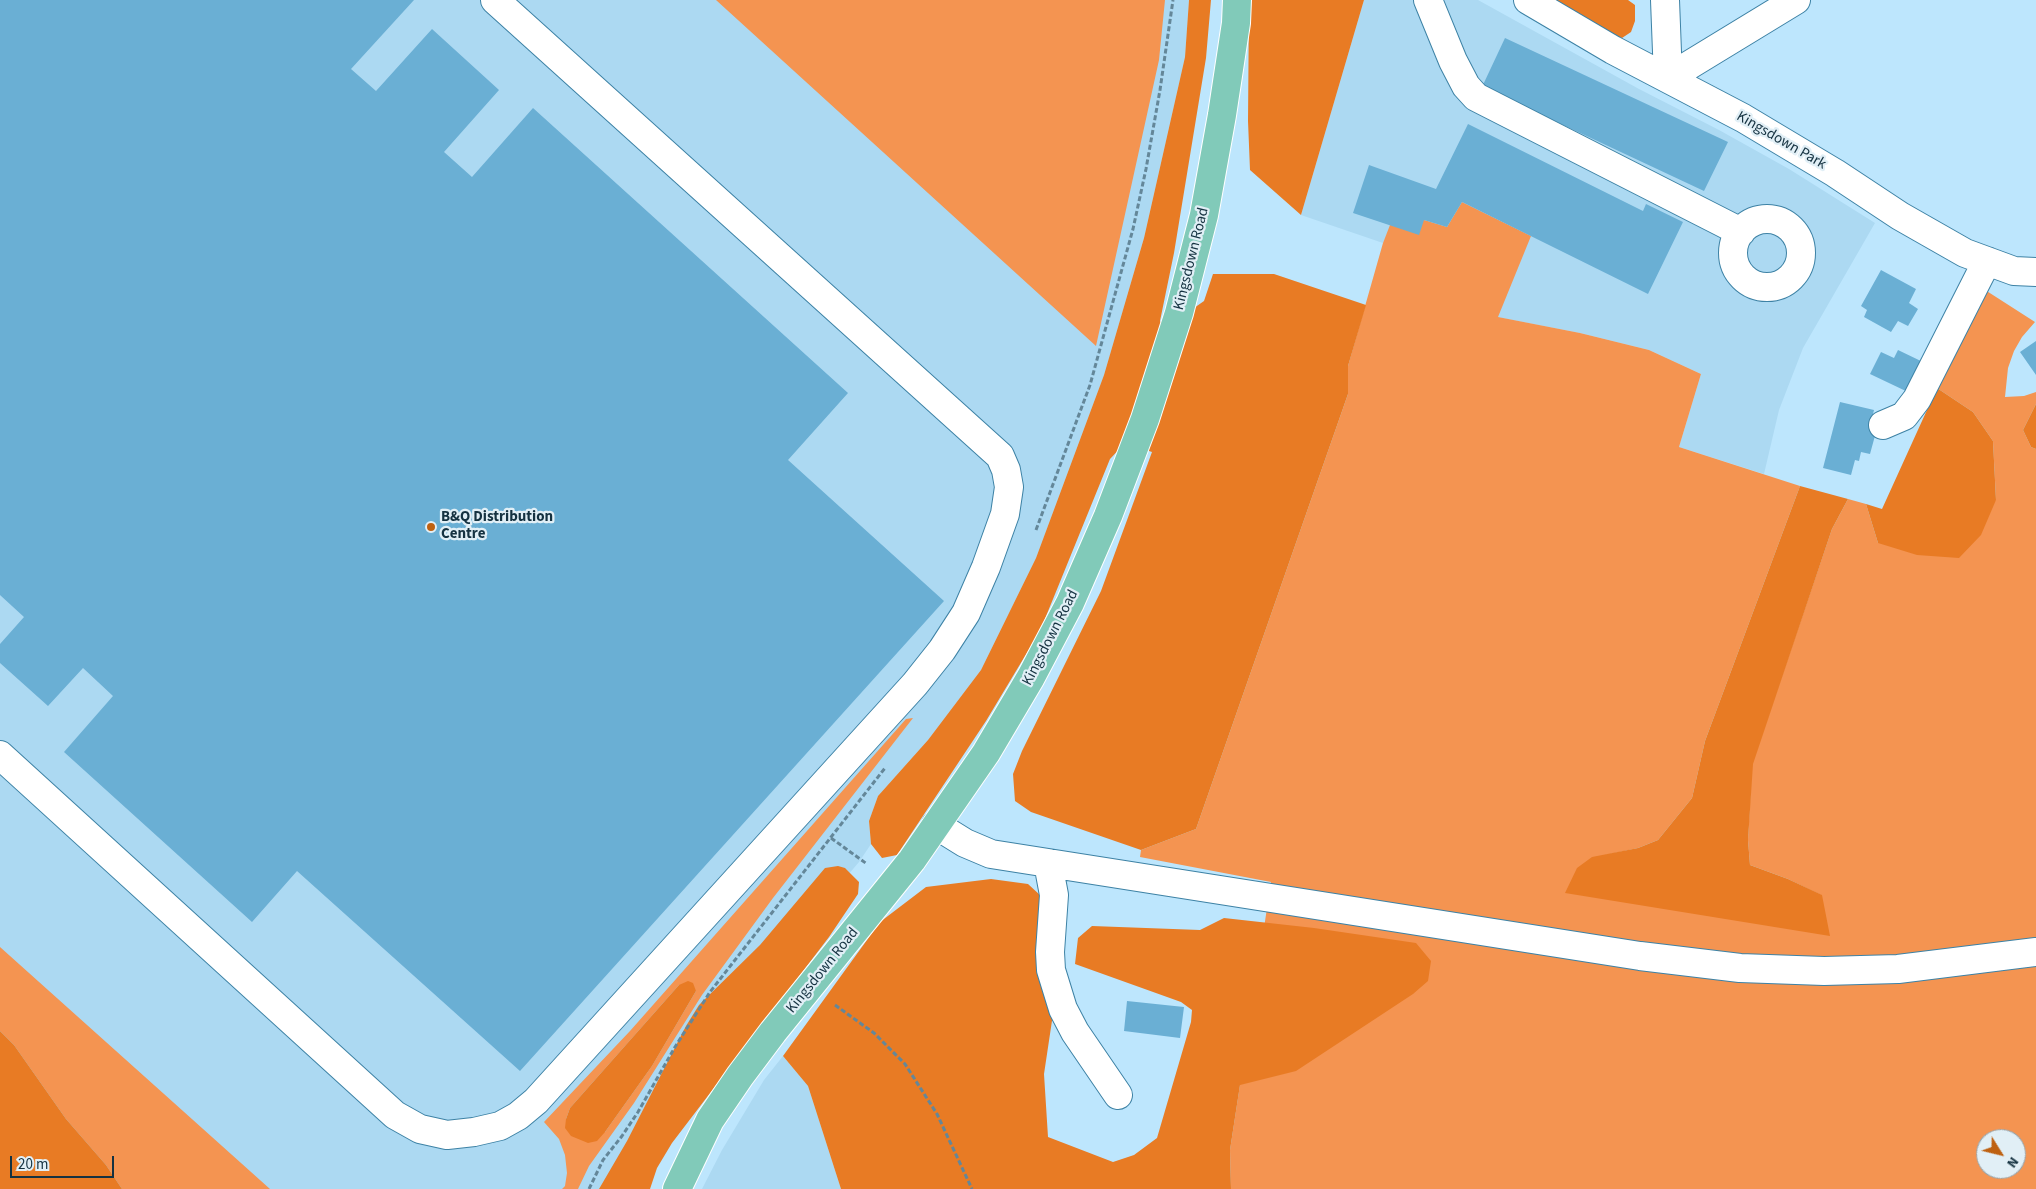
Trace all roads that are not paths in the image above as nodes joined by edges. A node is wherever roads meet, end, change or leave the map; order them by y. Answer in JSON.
{"nodes":[{"id":1,"x":495,"y":0,"type":"edge"},
{"id":2,"x":1237,"y":0,"type":"edge"},
{"id":3,"x":1428,"y":0,"type":"edge"},
{"id":4,"x":1528,"y":0,"type":"edge"},
{"id":5,"x":1665,"y":0,"type":"edge"},
{"id":6,"x":1796,"y":0,"type":"edge"},
{"id":7,"x":1668,"y":78,"type":"junction"},
{"id":8,"x":1741,"y":232,"type":"dead end"},
{"id":9,"x":1987,"y":261,"type":"junction"},
{"id":10,"x":2036,"y":272,"type":"edge"},
{"id":11,"x":1883,"y":425,"type":"dead end"},
{"id":12,"x":0,"y":755,"type":"edge"},
{"id":13,"x":936,"y":825,"type":"junction"},
{"id":14,"x":1048,"y":863,"type":"junction"},
{"id":15,"x":2036,"y":952,"type":"edge"},
{"id":16,"x":1118,"y":1095,"type":"dead end"},
{"id":17,"x":677,"y":1189,"type":"edge"}],
"edges":[{"from":1,"to":12,"type":"street"},
{"from":2,"to":13,"type":"main road","name":"Kingsdown Road"},
{"from":3,"to":8,"type":"street"},
{"from":4,"to":7,"type":"street","name":"Kingsdown Park"},
{"from":5,"to":7,"type":"street"},
{"from":6,"to":7,"type":"street"},
{"from":7,"to":9,"type":"street","name":"Kingsdown Park"},
{"from":9,"to":10,"type":"street","name":"Kingsdown Park"},
{"from":9,"to":11,"type":"street"},
{"from":13,"to":14,"type":"street"},
{"from":13,"to":17,"type":"main road","name":"Kingsdown Road"},
{"from":14,"to":15,"type":"street"},
{"from":14,"to":16,"type":"street"}]}
